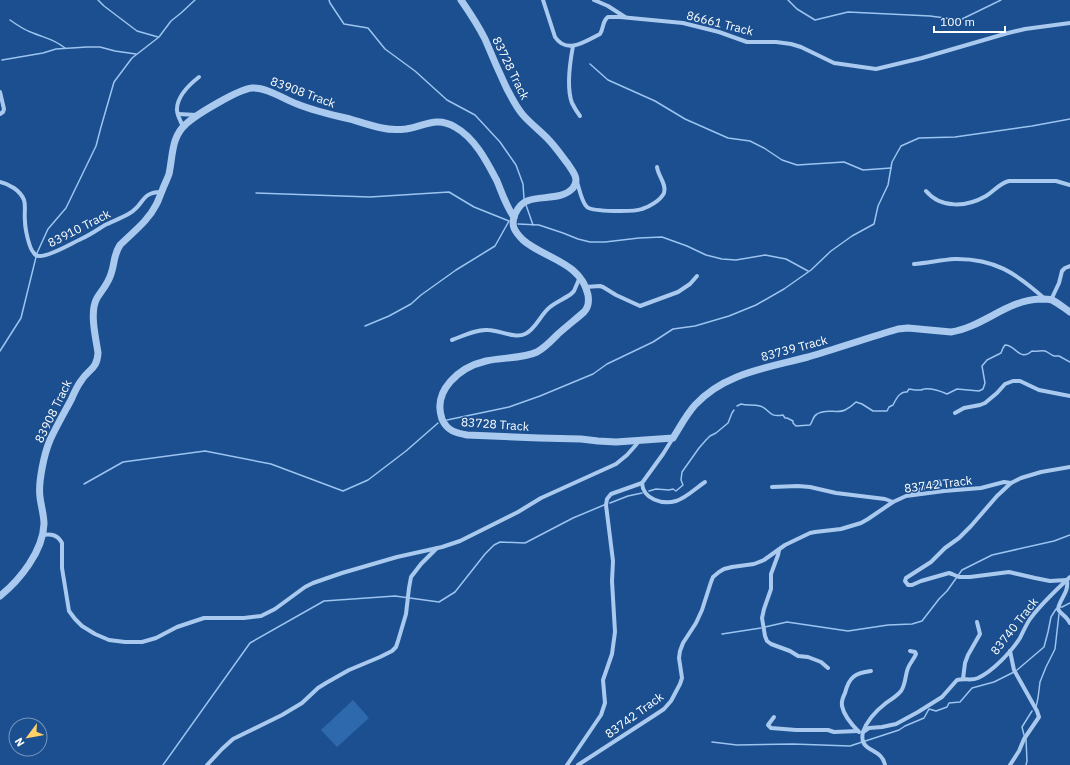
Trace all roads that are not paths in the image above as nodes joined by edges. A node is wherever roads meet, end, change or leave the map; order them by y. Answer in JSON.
{"nodes":[{"id":1,"x":461,"y":0,"type":"edge"},
{"id":2,"x":543,"y":0,"type":"edge"},
{"id":3,"x":594,"y":0,"type":"edge"},
{"id":4,"x":626,"y":17,"type":"junction"},
{"id":5,"x":1070,"y":23,"type":"edge"},
{"id":6,"x":573,"y":46,"type":"junction"},
{"id":7,"x":199,"y":77,"type":"dead end"},
{"id":8,"x":0,"y":92,"type":"edge"},
{"id":9,"x":0,"y":114,"type":"edge"},
{"id":10,"x":178,"y":114,"type":"junction"},
{"id":11,"x":197,"y":116,"type":"junction"},
{"id":12,"x":580,"y":116,"type":"dead end"},
{"id":13,"x":183,"y":127,"type":"junction"},
{"id":14,"x":658,"y":167,"type":"dead end"},
{"id":15,"x":576,"y":179,"type":"junction"},
{"id":16,"x":0,"y":182,"type":"edge"},
{"id":17,"x":1070,"y":185,"type":"edge"},
{"id":18,"x":926,"y":191,"type":"dead end"},
{"id":19,"x":161,"y":192,"type":"junction"},
{"id":20,"x":514,"y":217,"type":"junction"},
{"id":21,"x":914,"y":264,"type":"dead end"},
{"id":22,"x":1070,"y":266,"type":"edge"},
{"id":23,"x":698,"y":276,"type":"dead end"},
{"id":24,"x":580,"y":277,"type":"junction"},
{"id":25,"x":586,"y":287,"type":"junction"},
{"id":26,"x":1048,"y":299,"type":"junction"},
{"id":27,"x":1070,"y":312,"type":"edge"},
{"id":28,"x":452,"y":340,"type":"dead end"},
{"id":29,"x":1070,"y":396,"type":"edge"},
{"id":30,"x":955,"y":413,"type":"dead end"},
{"id":31,"x":673,"y":438,"type":"junction"},
{"id":32,"x":639,"y":441,"type":"junction"},
{"id":33,"x":1070,"y":467,"type":"edge"},
{"id":34,"x":705,"y":482,"type":"dead end"},
{"id":35,"x":642,"y":483,"type":"junction"},
{"id":36,"x":1011,"y":483,"type":"junction"},
{"id":37,"x":772,"y":487,"type":"dead end"},
{"id":38,"x":934,"y":493,"type":"junction"},
{"id":39,"x":911,"y":495,"type":"junction"},
{"id":40,"x":893,"y":502,"type":"junction"},
{"id":41,"x":42,"y":534,"type":"junction"},
{"id":42,"x":437,"y":548,"type":"junction"},
{"id":43,"x":778,"y":550,"type":"junction"},
{"id":44,"x":1069,"y":578,"type":"edge"},
{"id":45,"x":0,"y":596,"type":"edge"},
{"id":46,"x":977,"y":622,"type":"dead end"},
{"id":47,"x":1070,"y":623,"type":"edge"},
{"id":48,"x":910,"y":651,"type":"dead end"},
{"id":49,"x":1010,"y":651,"type":"junction"},
{"id":50,"x":828,"y":668,"type":"dead end"},
{"id":51,"x":871,"y":671,"type":"dead end"},
{"id":52,"x":963,"y":679,"type":"junction"},
{"id":53,"x":774,"y":716,"type":"dead end"},
{"id":54,"x":861,"y":733,"type":"junction"},
{"id":55,"x":207,"y":765,"type":"edge"},
{"id":56,"x":567,"y":765,"type":"edge"},
{"id":57,"x":578,"y":765,"type":"edge"},
{"id":58,"x":884,"y":765,"type":"edge"},
{"id":59,"x":1010,"y":765,"type":"edge"}],
"edges":[{"from":1,"to":15,"type":"street","name":"83728 Track"},
{"from":2,"to":6,"type":"street"},
{"from":3,"to":4,"type":"street"},
{"from":4,"to":5,"type":"street","name":"86661 Track"},
{"from":4,"to":6,"type":"street","name":"86661 Track"},
{"from":6,"to":12,"type":"street"},
{"from":7,"to":10,"type":"street"},
{"from":8,"to":9,"type":"street"},
{"from":10,"to":11,"type":"street"},
{"from":10,"to":13,"type":"street"},
{"from":11,"to":13,"type":"street","name":"83908 Track"},
{"from":11,"to":20,"type":"street","name":"83908 Track"},
{"from":13,"to":19,"type":"street","name":"83908 Track"},
{"from":14,"to":15,"type":"street"},
{"from":15,"to":20,"type":"street"},
{"from":16,"to":19,"type":"street","name":"83910 Track"},
{"from":17,"to":18,"type":"street"},
{"from":19,"to":41,"type":"street","name":"83908 Track"},
{"from":20,"to":24,"type":"street","name":"83728 Track"},
{"from":21,"to":26,"type":"street"},
{"from":22,"to":26,"type":"street"},
{"from":23,"to":25,"type":"street"},
{"from":24,"to":25,"type":"street","name":"83728 Track"},
{"from":24,"to":28,"type":"street"},
{"from":25,"to":32,"type":"street","name":"83728 Track"},
{"from":26,"to":27,"type":"street"},
{"from":26,"to":31,"type":"street","name":"83739 Track"},
{"from":29,"to":30,"type":"street"},
{"from":31,"to":32,"type":"street","name":"83728 Track"},
{"from":31,"to":35,"type":"street","name":"83739 Track"},
{"from":32,"to":42,"type":"street"},
{"from":33,"to":36,"type":"street","name":"83742 Track"},
{"from":34,"to":35,"type":"street"},
{"from":35,"to":56,"type":"street"},
{"from":36,"to":38,"type":"street","name":"83742 Track"},
{"from":36,"to":44,"type":"street"},
{"from":37,"to":40,"type":"street"},
{"from":38,"to":39,"type":"street","name":"83742 Track"},
{"from":38,"to":39,"type":"street"},
{"from":39,"to":40,"type":"street","name":"83742 Track"},
{"from":40,"to":43,"type":"street","name":"83742 Track"},
{"from":41,"to":42,"type":"street"},
{"from":41,"to":45,"type":"street","name":"83908 Track"},
{"from":42,"to":55,"type":"street"},
{"from":43,"to":50,"type":"street"},
{"from":43,"to":57,"type":"street","name":"83742 Track"},
{"from":44,"to":47,"type":"street"},
{"from":44,"to":49,"type":"street","name":"83740 Track"},
{"from":46,"to":52,"type":"street"},
{"from":48,"to":54,"type":"street"},
{"from":49,"to":52,"type":"street","name":"83740 Track"},
{"from":49,"to":59,"type":"street"},
{"from":51,"to":54,"type":"street"},
{"from":52,"to":54,"type":"street","name":"83740 Track"},
{"from":53,"to":54,"type":"street","name":"83740 Track"},
{"from":54,"to":58,"type":"street"}]}
